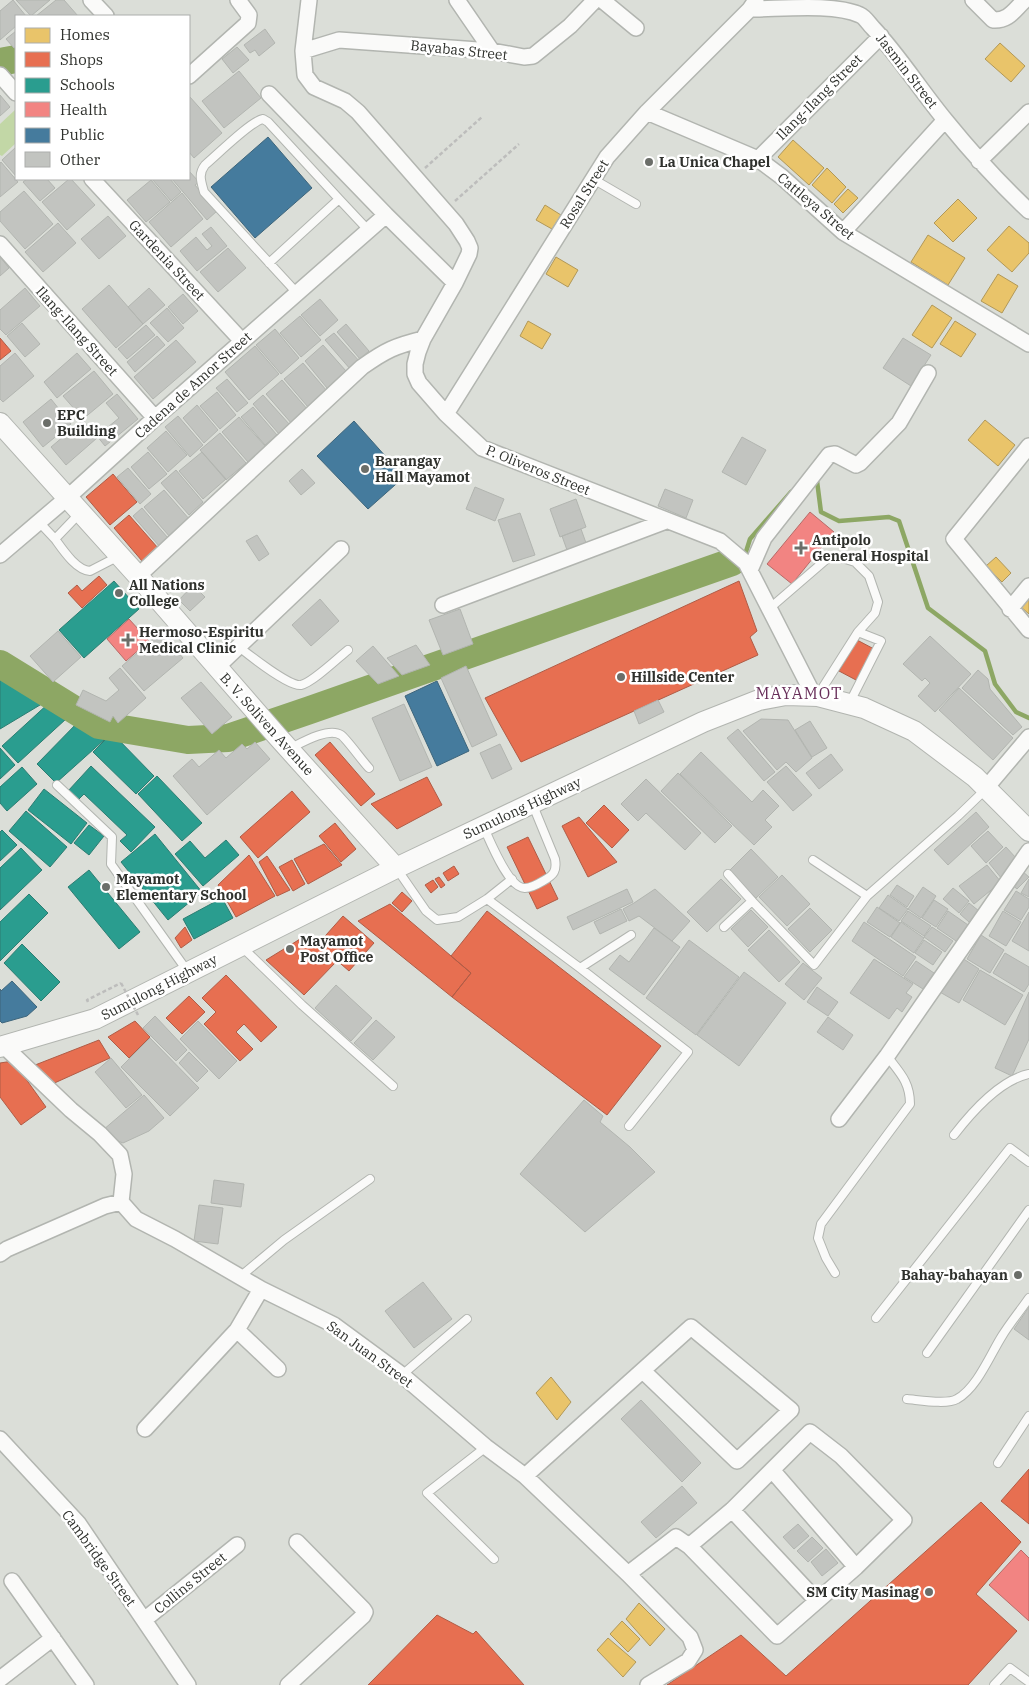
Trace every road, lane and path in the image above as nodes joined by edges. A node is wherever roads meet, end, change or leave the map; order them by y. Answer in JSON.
{"nodes":[{"id":1,"x":91,"y":0,"type":"edge"},
{"id":2,"x":238,"y":0,"type":"edge"},
{"id":3,"x":309,"y":0,"type":"edge"},
{"id":4,"x":457,"y":0,"type":"edge"},
{"id":5,"x":595,"y":0,"type":"edge"},
{"id":6,"x":602,"y":0,"type":"edge"},
{"id":7,"x":973,"y":0,"type":"edge"},
{"id":8,"x":1025,"y":0,"type":"edge"},
{"id":9,"x":753,"y":5,"type":"edge"},
{"id":10,"x":105,"y":15,"type":"edge"},
{"id":11,"x":636,"y":28,"type":"dead end"},
{"id":12,"x":881,"y":36,"type":"junction"},
{"id":13,"x":303,"y":51,"type":"junction"},
{"id":14,"x":492,"y":51,"type":"junction"},
{"id":15,"x":190,"y":75,"type":"edge"},
{"id":16,"x":1,"y":76,"type":"edge"},
{"id":17,"x":15,"y":92,"type":"edge"},
{"id":18,"x":269,"y":94,"type":"dead end"},
{"id":19,"x":647,"y":112,"type":"junction"},
{"id":20,"x":1029,"y":112,"type":"edge"},
{"id":21,"x":482,"y":117,"type":"dead end"},
{"id":22,"x":945,"y":120,"type":"junction"},
{"id":23,"x":519,"y":144,"type":"dead end"},
{"id":24,"x":758,"y":159,"type":"junction"},
{"id":25,"x":979,"y":161,"type":"junction"},
{"id":26,"x":415,"y":177,"type":"junction"},
{"id":27,"x":593,"y":179,"type":"junction"},
{"id":28,"x":93,"y":180,"type":"edge"},
{"id":29,"x":340,"y":199,"type":"junction"},
{"id":30,"x":636,"y":204,"type":"dead end"},
{"id":31,"x":444,"y":211,"type":"junction"},
{"id":32,"x":1029,"y":211,"type":"edge"},
{"id":33,"x":386,"y":215,"type":"junction"},
{"id":34,"x":369,"y":231,"type":"junction"},
{"id":35,"x":842,"y":232,"type":"junction"},
{"id":36,"x":0,"y":244,"type":"edge"},
{"id":37,"x":269,"y":263,"type":"junction"},
{"id":38,"x":455,"y":283,"type":"junction"},
{"id":39,"x":297,"y":293,"type":"junction"},
{"id":40,"x":423,"y":339,"type":"junction"},
{"id":41,"x":242,"y":342,"type":"junction"},
{"id":42,"x":1029,"y":344,"type":"edge"},
{"id":43,"x":928,"y":373,"type":"dead end"},
{"id":44,"x":446,"y":414,"type":"junction"},
{"id":45,"x":155,"y":418,"type":"junction"},
{"id":46,"x":0,"y":423,"type":"edge"},
{"id":47,"x":1029,"y":446,"type":"edge"},
{"id":48,"x":67,"y":498,"type":"junction"},
{"id":49,"x":80,"y":513,"type":"junction"},
{"id":50,"x":666,"y":521,"type":"junction"},
{"id":51,"x":39,"y":522,"type":"junction"},
{"id":52,"x":55,"y":539,"type":"junction"},
{"id":53,"x":341,"y":549,"type":"dead end"},
{"id":54,"x":0,"y":555,"type":"edge"},
{"id":55,"x":120,"y":556,"type":"junction"},
{"id":56,"x":748,"y":566,"type":"junction"},
{"id":57,"x":138,"y":576,"type":"junction"},
{"id":58,"x":1029,"y":586,"type":"edge"},
{"id":59,"x":443,"y":605,"type":"dead end"},
{"id":60,"x":770,"y":608,"type":"junction"},
{"id":61,"x":1010,"y":609,"type":"junction"},
{"id":62,"x":1029,"y":630,"type":"edge"},
{"id":63,"x":858,"y":632,"type":"junction"},
{"id":64,"x":239,"y":648,"type":"junction"},
{"id":65,"x":348,"y":650,"type":"dead end"},
{"id":66,"x":217,"y":668,"type":"junction"},
{"id":67,"x":816,"y":696,"type":"junction"},
{"id":68,"x":849,"y":704,"type":"junction"},
{"id":69,"x":1029,"y":737,"type":"edge"},
{"id":70,"x":284,"y":743,"type":"junction"},
{"id":71,"x":369,"y":768,"type":"dead end"},
{"id":72,"x":57,"y":785,"type":"dead end"},
{"id":73,"x":986,"y":788,"type":"junction"},
{"id":74,"x":532,"y":803,"type":"junction"},
{"id":75,"x":483,"y":826,"type":"junction"},
{"id":76,"x":1029,"y":831,"type":"edge"},
{"id":77,"x":1029,"y":851,"type":"edge"},
{"id":78,"x":813,"y":860,"type":"dead end"},
{"id":79,"x":396,"y":868,"type":"junction"},
{"id":80,"x":728,"y":874,"type":"dead end"},
{"id":81,"x":512,"y":879,"type":"junction"},
{"id":82,"x":867,"y":896,"type":"junction"},
{"id":83,"x":487,"y":899,"type":"junction"},
{"id":84,"x":752,"y":901,"type":"junction"},
{"id":85,"x":724,"y":927,"type":"dead end"},
{"id":86,"x":631,"y":935,"type":"dead end"},
{"id":87,"x":240,"y":946,"type":"junction"},
{"id":88,"x":580,"y":968,"type":"junction"},
{"id":89,"x":188,"y":972,"type":"junction"},
{"id":90,"x":87,"y":1000,"type":"dead end"},
{"id":91,"x":138,"y":1015,"type":"dead end"},
{"id":92,"x":2,"y":1046,"type":"edge"},
{"id":93,"x":886,"y":1056,"type":"junction"},
{"id":94,"x":1029,"y":1074,"type":"edge"},
{"id":95,"x":393,"y":1086,"type":"dead end"},
{"id":96,"x":838,"y":1119,"type":"dead end"},
{"id":97,"x":629,"y":1126,"type":"dead end"},
{"id":98,"x":954,"y":1135,"type":"dead end"},
{"id":99,"x":1029,"y":1162,"type":"edge"},
{"id":100,"x":370,"y":1180,"type":"dead end"},
{"id":101,"x":121,"y":1202,"type":"junction"},
{"id":102,"x":1029,"y":1210,"type":"edge"},
{"id":103,"x":0,"y":1254,"type":"edge"},
{"id":104,"x":835,"y":1273,"type":"dead end"},
{"id":105,"x":241,"y":1276,"type":"junction"},
{"id":106,"x":261,"y":1289,"type":"junction"},
{"id":107,"x":1029,"y":1298,"type":"edge"},
{"id":108,"x":876,"y":1318,"type":"dead end"},
{"id":109,"x":467,"y":1319,"type":"dead end"},
{"id":110,"x":237,"y":1330,"type":"junction"},
{"id":111,"x":927,"y":1353,"type":"dead end"},
{"id":112,"x":278,"y":1369,"type":"dead end"},
{"id":113,"x":643,"y":1371,"type":"junction"},
{"id":114,"x":402,"y":1375,"type":"junction"},
{"id":115,"x":907,"y":1399,"type":"dead end"},
{"id":116,"x":1029,"y":1416,"type":"edge"},
{"id":117,"x":145,"y":1430,"type":"dead end"},
{"id":118,"x":0,"y":1439,"type":"edge"},
{"id":119,"x":486,"y":1446,"type":"junction"},
{"id":120,"x":998,"y":1463,"type":"dead end"},
{"id":121,"x":772,"y":1470,"type":"junction"},
{"id":122,"x":525,"y":1476,"type":"junction"},
{"id":123,"x":732,"y":1510,"type":"junction"},
{"id":124,"x":298,"y":1542,"type":"dead end"},
{"id":125,"x":237,"y":1545,"type":"dead end"},
{"id":126,"x":689,"y":1546,"type":"junction"},
{"id":127,"x":494,"y":1559,"type":"dead end"},
{"id":128,"x":856,"y":1567,"type":"junction"},
{"id":129,"x":628,"y":1574,"type":"junction"},
{"id":130,"x":12,"y":1581,"type":"dead end"},
{"id":131,"x":817,"y":1601,"type":"junction"},
{"id":132,"x":144,"y":1620,"type":"junction"},
{"id":133,"x":53,"y":1638,"type":"junction"},
{"id":134,"x":0,"y":1679,"type":"edge"},
{"id":135,"x":1029,"y":1682,"type":"edge"},
{"id":136,"x":86,"y":1685,"type":"edge"},
{"id":137,"x":188,"y":1685,"type":"edge"},
{"id":138,"x":288,"y":1685,"type":"edge"},
{"id":139,"x":648,"y":1685,"type":"edge"},
{"id":140,"x":994,"y":1685,"type":"edge"}],
"edges":[{"from":1,"to":10,"type":"street"},
{"from":2,"to":15,"type":"street"},
{"from":3,"to":13,"type":"street","name":"P. Oliveros Street"},
{"from":4,"to":14,"type":"street"},
{"from":5,"to":14,"type":"street","name":"Bayabas Street"},
{"from":6,"to":11,"type":"street"},
{"from":7,"to":8,"type":"street"},
{"from":9,"to":12,"type":"street","name":"Jasmin Street"},
{"from":9,"to":19,"type":"street","name":"Rosal Street"},
{"from":12,"to":22,"type":"street","name":"Jasmin Street"},
{"from":12,"to":24,"type":"street","name":"Ilang-Ilang Street"},
{"from":13,"to":14,"type":"street","name":"Bayabas Street"},
{"from":13,"to":26,"type":"street","name":"P. Oliveros Street"},
{"from":16,"to":17,"type":"street"},
{"from":18,"to":33,"type":"street"},
{"from":19,"to":24,"type":"street","name":"Cattleya Street"},
{"from":19,"to":27,"type":"street","name":"Rosal Street"},
{"from":20,"to":25,"type":"street"},
{"from":21,"to":26,"type":"path"},
{"from":22,"to":25,"type":"street","name":"Jasmin Street"},
{"from":22,"to":35,"type":"street"},
{"from":23,"to":31,"type":"path"},
{"from":24,"to":35,"type":"street","name":"Cattleya Street"},
{"from":25,"to":32,"type":"street","name":"Jasmin Street"},
{"from":26,"to":31,"type":"street","name":"P. Oliveros Street"},
{"from":27,"to":30,"type":"lane"},
{"from":27,"to":44,"type":"street","name":"Rosal Street"},
{"from":28,"to":41,"type":"street","name":"Gardenia Street"},
{"from":29,"to":34,"type":"lane"},
{"from":29,"to":37,"type":"lane"},
{"from":29,"to":37,"type":"lane"},
{"from":31,"to":38,"type":"street","name":"P. Oliveros Street"},
{"from":33,"to":34,"type":"street","name":"Cadena de Amor Street"},
{"from":33,"to":38,"type":"street"},
{"from":34,"to":39,"type":"street","name":"Cadena de Amor Street"},
{"from":35,"to":42,"type":"street","name":"Cattleya Street"},
{"from":36,"to":45,"type":"street","name":"Ilang-Ilang Street"},
{"from":37,"to":39,"type":"lane"},
{"from":38,"to":40,"type":"street","name":"P. Oliveros Street"},
{"from":39,"to":41,"type":"street","name":"Cadena de Amor Street"},
{"from":40,"to":44,"type":"street","name":"P. Oliveros Street"},
{"from":40,"to":57,"type":"street"},
{"from":41,"to":45,"type":"street","name":"Cadena de Amor Street"},
{"from":43,"to":56,"type":"street"},
{"from":44,"to":50,"type":"street","name":"P. Oliveros Street"},
{"from":45,"to":48,"type":"street","name":"Cadena de Amor Street"},
{"from":46,"to":48,"type":"main road","name":"B. V. Soliven Avenue"},
{"from":47,"to":61,"type":"street"},
{"from":48,"to":49,"type":"main road","name":"B. V. Soliven Avenue"},
{"from":48,"to":51,"type":"street","name":"Cadena de Amor Street"},
{"from":49,"to":52,"type":"lane"},
{"from":49,"to":55,"type":"main road","name":"B. V. Soliven Avenue"},
{"from":50,"to":56,"type":"street","name":"P. Oliveros Street"},
{"from":50,"to":59,"type":"street"},
{"from":51,"to":52,"type":"lane"},
{"from":51,"to":54,"type":"street","name":"Cadena de Amor Street"},
{"from":52,"to":55,"type":"lane"},
{"from":53,"to":64,"type":"street"},
{"from":55,"to":57,"type":"main road","name":"B. V. Soliven Avenue"},
{"from":56,"to":60,"type":"street","name":"P. Oliveros Street"},
{"from":57,"to":66,"type":"main road","name":"B. V. Soliven Avenue"},
{"from":58,"to":61,"type":"street"},
{"from":60,"to":63,"type":"lane"},
{"from":60,"to":67,"type":"street","name":"P. Oliveros Street"},
{"from":61,"to":62,"type":"street"},
{"from":63,"to":67,"type":"lane"},
{"from":63,"to":68,"type":"lane"},
{"from":64,"to":65,"type":"lane"},
{"from":64,"to":66,"type":"street"},
{"from":66,"to":70,"type":"main road","name":"B. V. Soliven Avenue"},
{"from":67,"to":68,"type":"main road","name":"Sumulong Highway"},
{"from":67,"to":74,"type":"main road","name":"Sumulong Highway"},
{"from":68,"to":73,"type":"main road","name":"Sumulong Highway"},
{"from":69,"to":73,"type":"street"},
{"from":70,"to":71,"type":"lane"},
{"from":70,"to":79,"type":"main road","name":"B. V. Soliven Avenue"},
{"from":72,"to":89,"type":"lane"},
{"from":73,"to":76,"type":"main road","name":"Sumulong Highway"},
{"from":73,"to":82,"type":"lane"},
{"from":74,"to":75,"type":"main road","name":"Sumulong Highway"},
{"from":74,"to":81,"type":"lane"},
{"from":75,"to":79,"type":"main road","name":"Sumulong Highway"},
{"from":75,"to":81,"type":"lane"},
{"from":77,"to":93,"type":"street"},
{"from":78,"to":82,"type":"lane"},
{"from":79,"to":83,"type":"lane"},
{"from":79,"to":87,"type":"main road","name":"Sumulong Highway"},
{"from":80,"to":84,"type":"lane"},
{"from":81,"to":83,"type":"lane"},
{"from":82,"to":84,"type":"lane"},
{"from":83,"to":88,"type":"lane"},
{"from":84,"to":85,"type":"lane"},
{"from":86,"to":88,"type":"lane"},
{"from":87,"to":89,"type":"main road","name":"Sumulong Highway"},
{"from":87,"to":95,"type":"lane"},
{"from":88,"to":97,"type":"lane"},
{"from":89,"to":92,"type":"main road","name":"Sumulong Highway"},
{"from":90,"to":91,"type":"path","bridge":true},
{"from":92,"to":101,"type":"street"},
{"from":93,"to":96,"type":"street"},
{"from":93,"to":104,"type":"lane"},
{"from":94,"to":98,"type":"lane"},
{"from":99,"to":108,"type":"lane"},
{"from":100,"to":105,"type":"lane"},
{"from":101,"to":103,"type":"street"},
{"from":101,"to":105,"type":"street","name":"San Juan Street"},
{"from":102,"to":111,"type":"lane"},
{"from":105,"to":106,"type":"street","name":"San Juan Street"},
{"from":106,"to":110,"type":"street"},
{"from":106,"to":114,"type":"street","name":"San Juan Street"},
{"from":107,"to":115,"type":"lane"},
{"from":109,"to":114,"type":"lane"},
{"from":110,"to":112,"type":"street"},
{"from":110,"to":117,"type":"street"},
{"from":113,"to":113,"type":"street"},
{"from":113,"to":122,"type":"street"},
{"from":114,"to":119,"type":"street","name":"San Juan Street"},
{"from":116,"to":120,"type":"lane"},
{"from":118,"to":132,"type":"street","name":"Cambridge Street"},
{"from":119,"to":122,"type":"street","name":"San Juan Street"},
{"from":119,"to":127,"type":"lane"},
{"from":121,"to":123,"type":"street"},
{"from":121,"to":128,"type":"street"},
{"from":121,"to":128,"type":"street"},
{"from":122,"to":129,"type":"street","name":"San Juan Street"},
{"from":123,"to":126,"type":"street"},
{"from":123,"to":131,"type":"street"},
{"from":124,"to":138,"type":"street"},
{"from":125,"to":132,"type":"street","name":"Collins Street"},
{"from":126,"to":129,"type":"street"},
{"from":126,"to":131,"type":"street"},
{"from":128,"to":131,"type":"street"},
{"from":129,"to":139,"type":"street","name":"San Juan Street"},
{"from":130,"to":133,"type":"street"},
{"from":132,"to":137,"type":"street","name":"Cambridge Street"},
{"from":133,"to":134,"type":"street"},
{"from":133,"to":136,"type":"street"},
{"from":135,"to":140,"type":"lane"}]}
